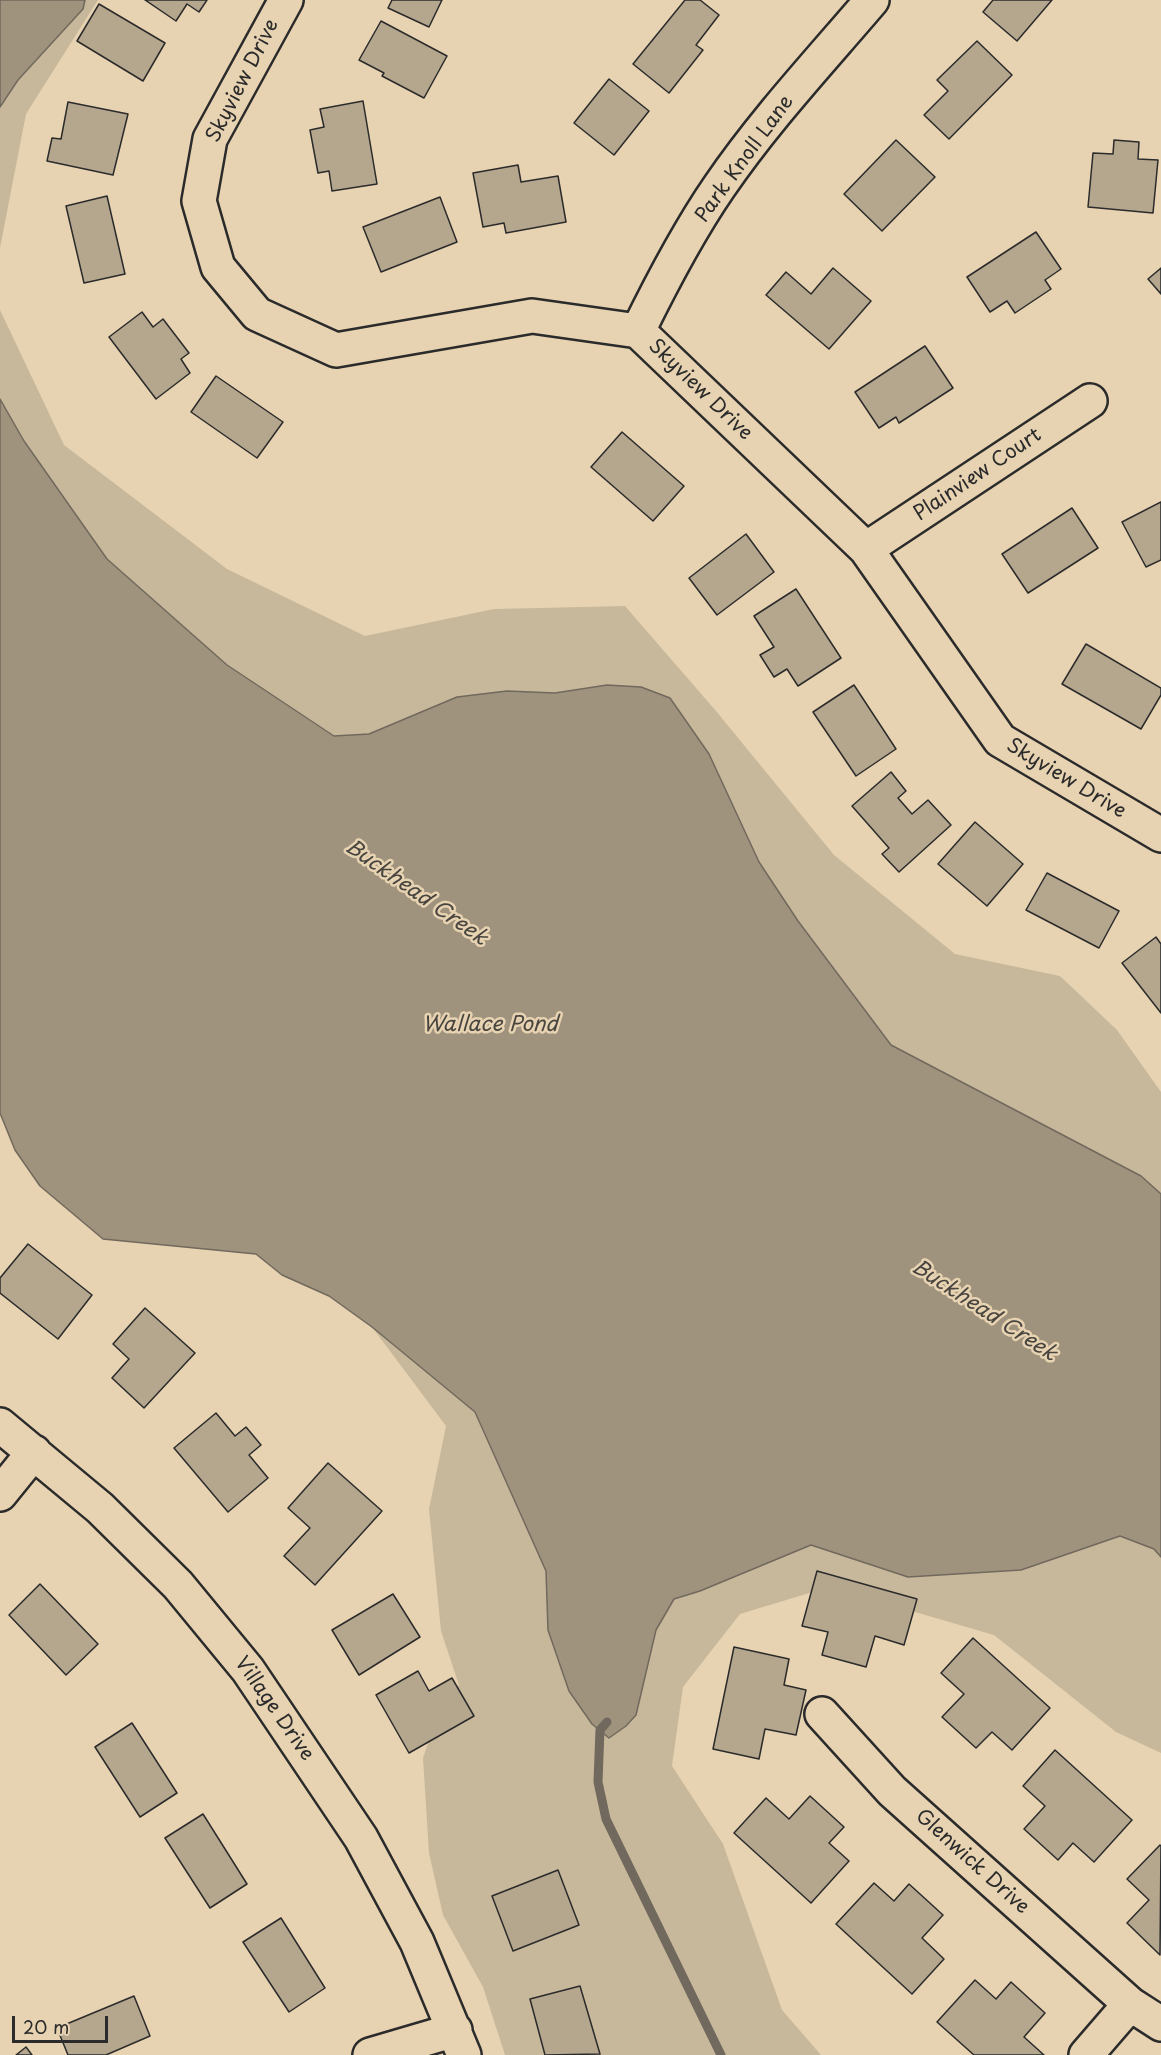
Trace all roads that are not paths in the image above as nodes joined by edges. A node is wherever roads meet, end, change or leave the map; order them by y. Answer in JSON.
{"nodes":[{"id":1,"x":286,"y":0,"type":"edge"},
{"id":2,"x":872,"y":0,"type":"edge"},
{"id":3,"x":638,"y":331,"type":"junction"},
{"id":4,"x":1090,"y":401,"type":"dead end"},
{"id":5,"x":866,"y":549,"type":"junction"},
{"id":6,"x":1161,"y":835,"type":"edge"},
{"id":7,"x":0,"y":1425,"type":"edge"},
{"id":8,"x":34,"y":1452,"type":"junction"},
{"id":9,"x":0,"y":1494,"type":"edge"},
{"id":10,"x":822,"y":1714,"type":"dead end"},
{"id":11,"x":1130,"y":2004,"type":"junction"},
{"id":12,"x":1161,"y":2024,"type":"edge"},
{"id":13,"x":460,"y":2042,"type":"edge"},
{"id":14,"x":370,"y":2055,"type":"edge"},
{"id":15,"x":1086,"y":2055,"type":"edge"}],
"edges":[{"from":1,"to":3,"type":"street","name":"Skyview Drive"},
{"from":2,"to":3,"type":"street","name":"Park Knoll Lane"},
{"from":3,"to":5,"type":"street","name":"Skyview Drive"},
{"from":4,"to":5,"type":"street","name":"Plainview Court"},
{"from":5,"to":6,"type":"street","name":"Skyview Drive"},
{"from":7,"to":8,"type":"street","name":"Village Drive"},
{"from":8,"to":9,"type":"street"},
{"from":8,"to":13,"type":"street","name":"Village Drive"},
{"from":10,"to":11,"type":"street","name":"Glenwick Drive"},
{"from":11,"to":12,"type":"street","name":"Glenwick Drive"},
{"from":11,"to":15,"type":"street"},
{"from":13,"to":14,"type":"street"}]}
